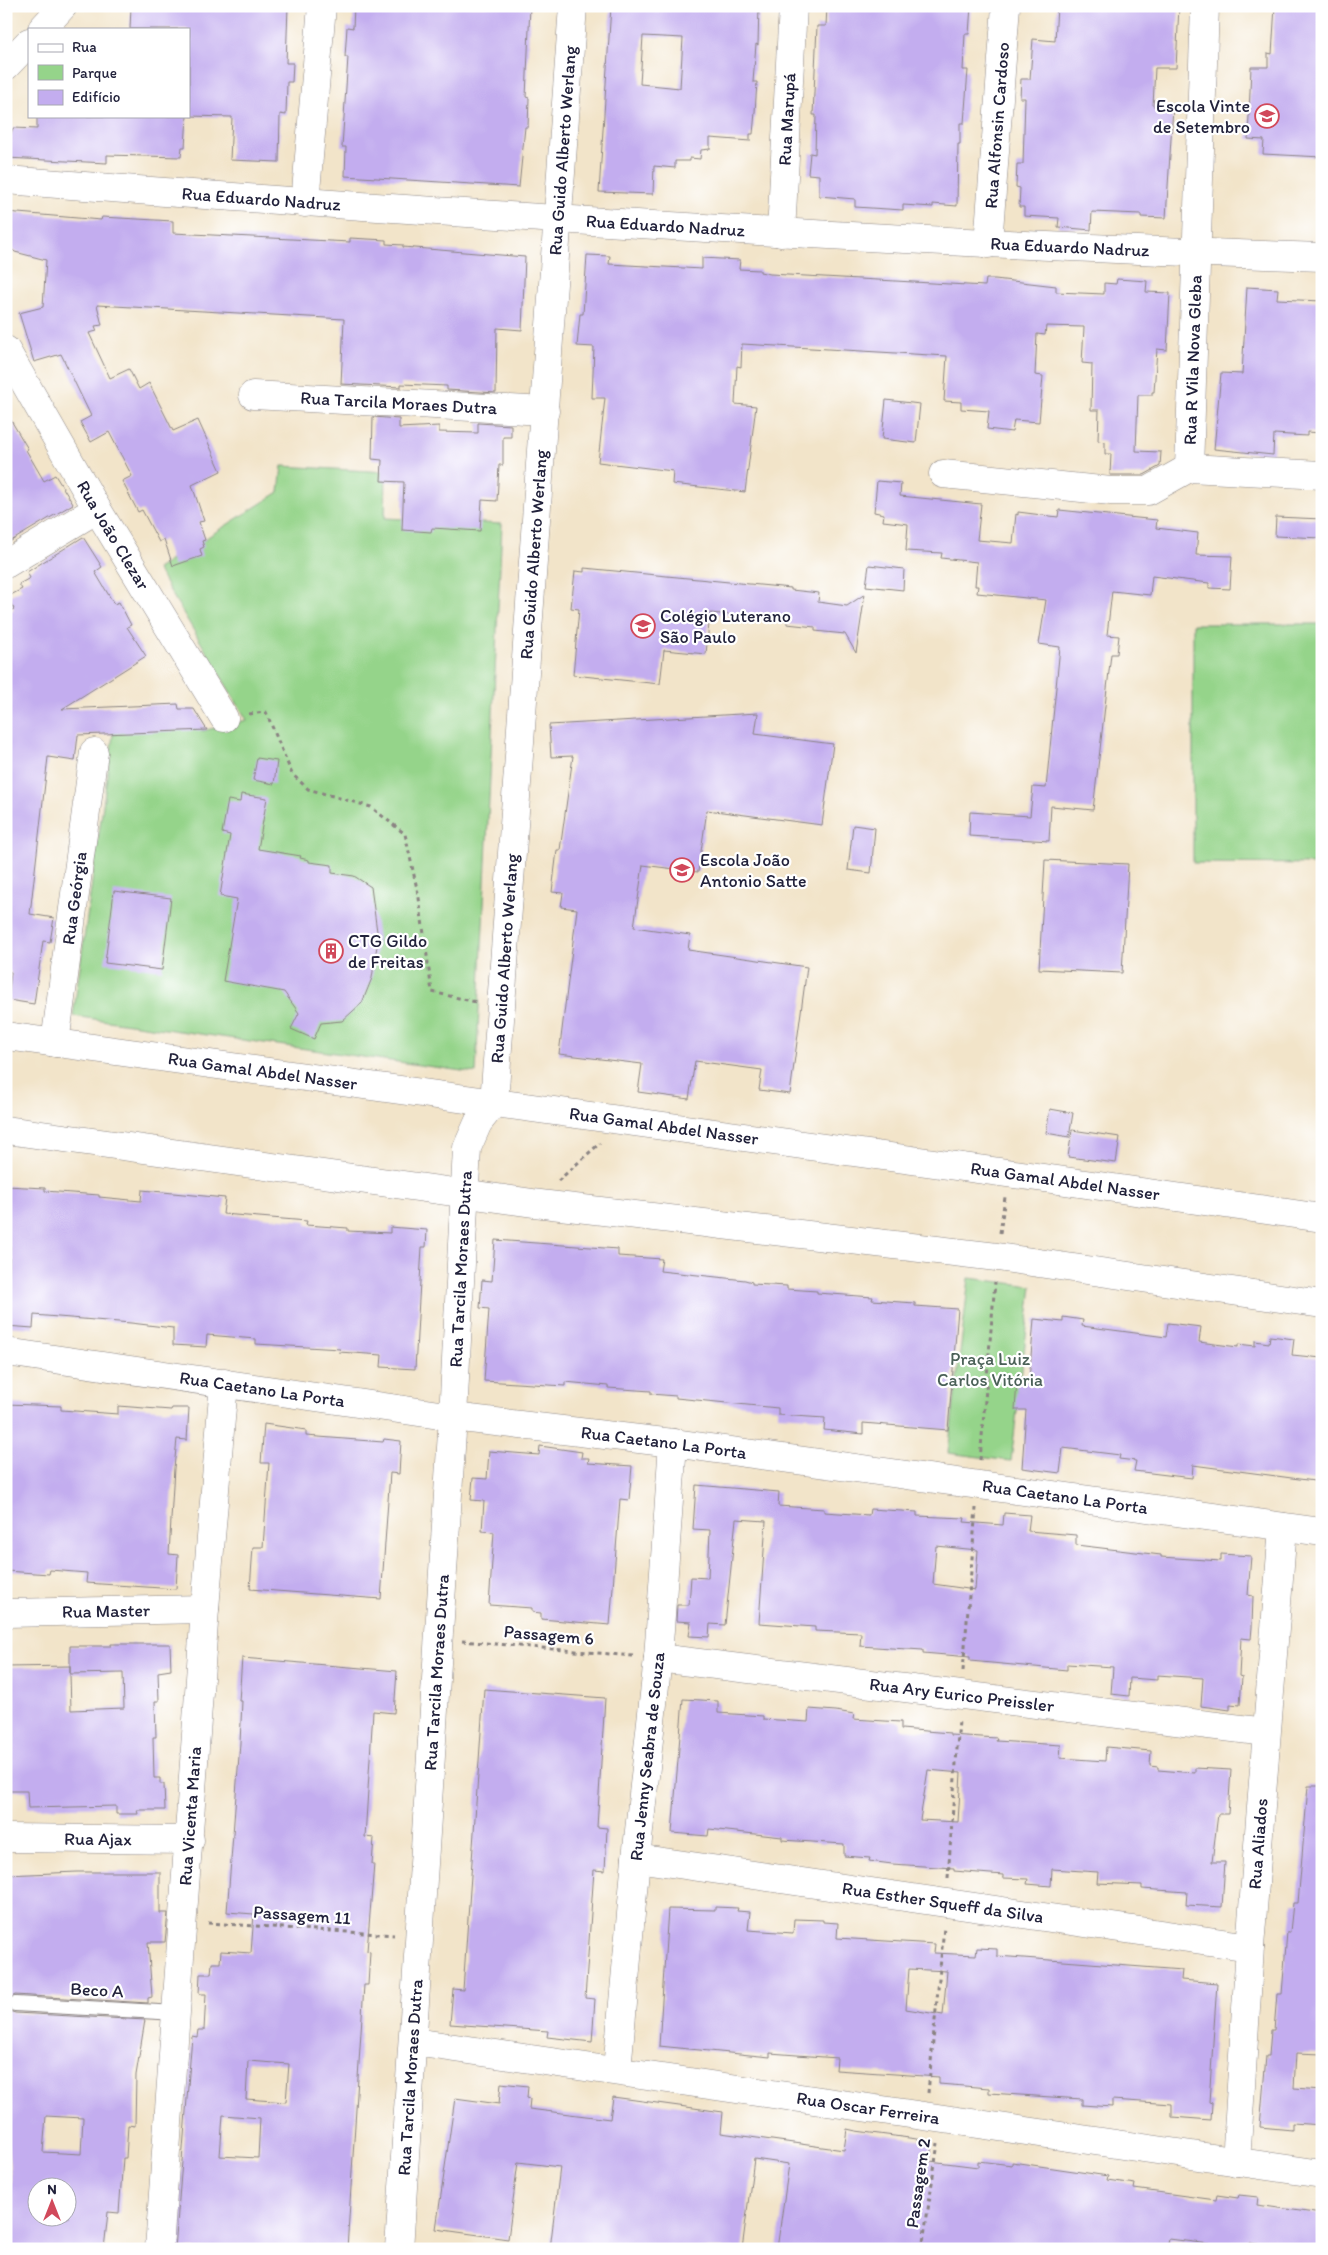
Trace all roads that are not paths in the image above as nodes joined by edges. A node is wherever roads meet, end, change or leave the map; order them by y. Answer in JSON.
{"nodes":[{"id":1,"x":63,"y":6,"type":"edge"},
{"id":2,"x":322,"y":6,"type":"edge"},
{"id":3,"x":573,"y":6,"type":"edge"},
{"id":4,"x":793,"y":6,"type":"edge"},
{"id":5,"x":1006,"y":6,"type":"edge"},
{"id":6,"x":1205,"y":6,"type":"edge"},
{"id":7,"x":43,"y":28,"type":"edge"},
{"id":8,"x":28,"y":43,"type":"edge"},
{"id":9,"x":6,"y":66,"type":"edge"},
{"id":10,"x":8,"y":180,"type":"edge"},
{"id":11,"x":305,"y":203,"type":"junction"},
{"id":12,"x":558,"y":218,"type":"junction"},
{"id":13,"x":781,"y":233,"type":"junction"},
{"id":14,"x":988,"y":244,"type":"junction"},
{"id":15,"x":1196,"y":252,"type":"junction"},
{"id":16,"x":1322,"y":256,"type":"edge"},
{"id":17,"x":6,"y":350,"type":"edge"},
{"id":18,"x":252,"y":395,"type":"dead end"},
{"id":19,"x":545,"y":412,"type":"junction"},
{"id":20,"x":1189,"y":468,"type":"junction"},
{"id":21,"x":943,"y":474,"type":"dead end"},
{"id":22,"x":1322,"y":475,"type":"edge"},
{"id":23,"x":97,"y":509,"type":"junction"},
{"id":24,"x":6,"y":564,"type":"edge"},
{"id":25,"x":224,"y":718,"type":"road end"},
{"id":26,"x":94,"y":752,"type":"dead end"},
{"id":27,"x":6,"y":1036,"type":"edge"},
{"id":28,"x":55,"y":1043,"type":"junction"},
{"id":29,"x":494,"y":1104,"type":"junction"},
{"id":30,"x":6,"y":1130,"type":"edge"},
{"id":31,"x":464,"y":1193,"type":"junction"},
{"id":32,"x":1322,"y":1218,"type":"edge"},
{"id":33,"x":1322,"y":1304,"type":"edge"},
{"id":34,"x":6,"y":1352,"type":"edge"},
{"id":35,"x":224,"y":1383,"type":"junction"},
{"id":36,"x":453,"y":1416,"type":"junction"},
{"id":37,"x":673,"y":1443,"type":"junction"},
{"id":38,"x":1283,"y":1527,"type":"junction"},
{"id":39,"x":1322,"y":1532,"type":"edge"},
{"id":40,"x":205,"y":1608,"type":"junction"},
{"id":41,"x":6,"y":1613,"type":"edge"},
{"id":42,"x":658,"y":1658,"type":"junction"},
{"id":43,"x":1266,"y":1732,"type":"junction"},
{"id":44,"x":6,"y":1838,"type":"edge"},
{"id":45,"x":190,"y":1840,"type":"junction"},
{"id":46,"x":636,"y":1858,"type":"junction"},
{"id":47,"x":1250,"y":1947,"type":"junction"},
{"id":48,"x":15,"y":2004,"type":"dead end"},
{"id":49,"x":177,"y":2012,"type":"junction"},
{"id":50,"x":414,"y":2042,"type":"junction"},
{"id":51,"x":617,"y":2070,"type":"junction"},
{"id":52,"x":1236,"y":2162,"type":"junction"},
{"id":53,"x":1322,"y":2174,"type":"edge"},
{"id":54,"x":159,"y":2249,"type":"edge"},
{"id":55,"x":399,"y":2249,"type":"edge"}],
"edges":[{"from":1,"to":7,"type":"street"},
{"from":2,"to":11,"type":"street"},
{"from":3,"to":12,"type":"street","name":"Rua Guido Alberto Werlang"},
{"from":4,"to":13,"type":"street","name":"Rua Marupá"},
{"from":5,"to":14,"type":"street","name":"Rua Alfonsin Cardoso"},
{"from":6,"to":15,"type":"street","name":"Rua R Vila Nova Gleba"},
{"from":8,"to":9,"type":"street"},
{"from":10,"to":11,"type":"street","name":"Rua Eduardo Nadruz"},
{"from":11,"to":12,"type":"street","name":"Rua Eduardo Nadruz"},
{"from":12,"to":13,"type":"street","name":"Rua Eduardo Nadruz"},
{"from":12,"to":19,"type":"street","name":"Rua Guido Alberto Werlang"},
{"from":13,"to":14,"type":"street","name":"Rua Eduardo Nadruz"},
{"from":14,"to":15,"type":"street","name":"Rua Eduardo Nadruz"},
{"from":15,"to":16,"type":"street","name":"Rua Eduardo Nadruz"},
{"from":15,"to":20,"type":"street","name":"Rua R Vila Nova Gleba"},
{"from":17,"to":23,"type":"street","name":"Rua João Clezar"},
{"from":18,"to":19,"type":"street","name":"Rua Tarcila Moraes Dutra"},
{"from":19,"to":29,"type":"street","name":"Rua Guido Alberto Werlang"},
{"from":20,"to":21,"type":"street"},
{"from":20,"to":22,"type":"street"},
{"from":23,"to":24,"type":"street"},
{"from":23,"to":25,"type":"street","name":"Rua João Clezar"},
{"from":26,"to":28,"type":"street","name":"Rua Geórgia"},
{"from":27,"to":28,"type":"street","name":"Rua Gamal Abdel Nasser"},
{"from":28,"to":29,"type":"street","name":"Rua Gamal Abdel Nasser"},
{"from":29,"to":31,"type":"street","name":"Rua Tarcila Moraes Dutra"},
{"from":29,"to":32,"type":"street","name":"Rua Gamal Abdel Nasser"},
{"from":30,"to":31,"type":"street"},
{"from":31,"to":33,"type":"street"},
{"from":31,"to":36,"type":"street","name":"Rua Tarcila Moraes Dutra"},
{"from":34,"to":35,"type":"street","name":"Rua Caetano La Porta"},
{"from":35,"to":36,"type":"street","name":"Rua Caetano La Porta"},
{"from":35,"to":40,"type":"street","name":"Rua Vicenta Maria"},
{"from":36,"to":37,"type":"street","name":"Rua Caetano La Porta"},
{"from":36,"to":50,"type":"street","name":"Rua Tarcila Moraes Dutra"},
{"from":37,"to":38,"type":"street","name":"Rua Caetano La Porta"},
{"from":37,"to":42,"type":"street","name":"Rua Jenny Seabra de Souza"},
{"from":38,"to":39,"type":"street","name":"Rua Caetano La Porta"},
{"from":38,"to":43,"type":"street","name":"Rua Aliados"},
{"from":40,"to":41,"type":"street","name":"Rua Master"},
{"from":40,"to":45,"type":"street","name":"Rua Vicenta Maria"},
{"from":42,"to":43,"type":"street","name":"Rua Ary Eurico Preissler"},
{"from":42,"to":46,"type":"street","name":"Rua Jenny Seabra de Souza"},
{"from":43,"to":47,"type":"street","name":"Rua Aliados"},
{"from":44,"to":45,"type":"street","name":"Rua Ajax"},
{"from":45,"to":49,"type":"street","name":"Rua Vicenta Maria"},
{"from":46,"to":47,"type":"street","name":"Rua Esther Squeff da Silva"},
{"from":46,"to":51,"type":"street","name":"Rua Jenny Seabra de Souza"},
{"from":47,"to":52,"type":"street","name":"Rua Aliados"},
{"from":48,"to":49,"type":"lane","name":"Beco A"},
{"from":49,"to":54,"type":"street","name":"Rua Vicenta Maria"},
{"from":50,"to":51,"type":"street","name":"Rua Oscar Ferreira"},
{"from":50,"to":55,"type":"street","name":"Rua Tarcila Moraes Dutra"},
{"from":51,"to":52,"type":"street","name":"Rua Oscar Ferreira"},
{"from":52,"to":53,"type":"street","name":"Rua Oscar Ferreira"}]}
